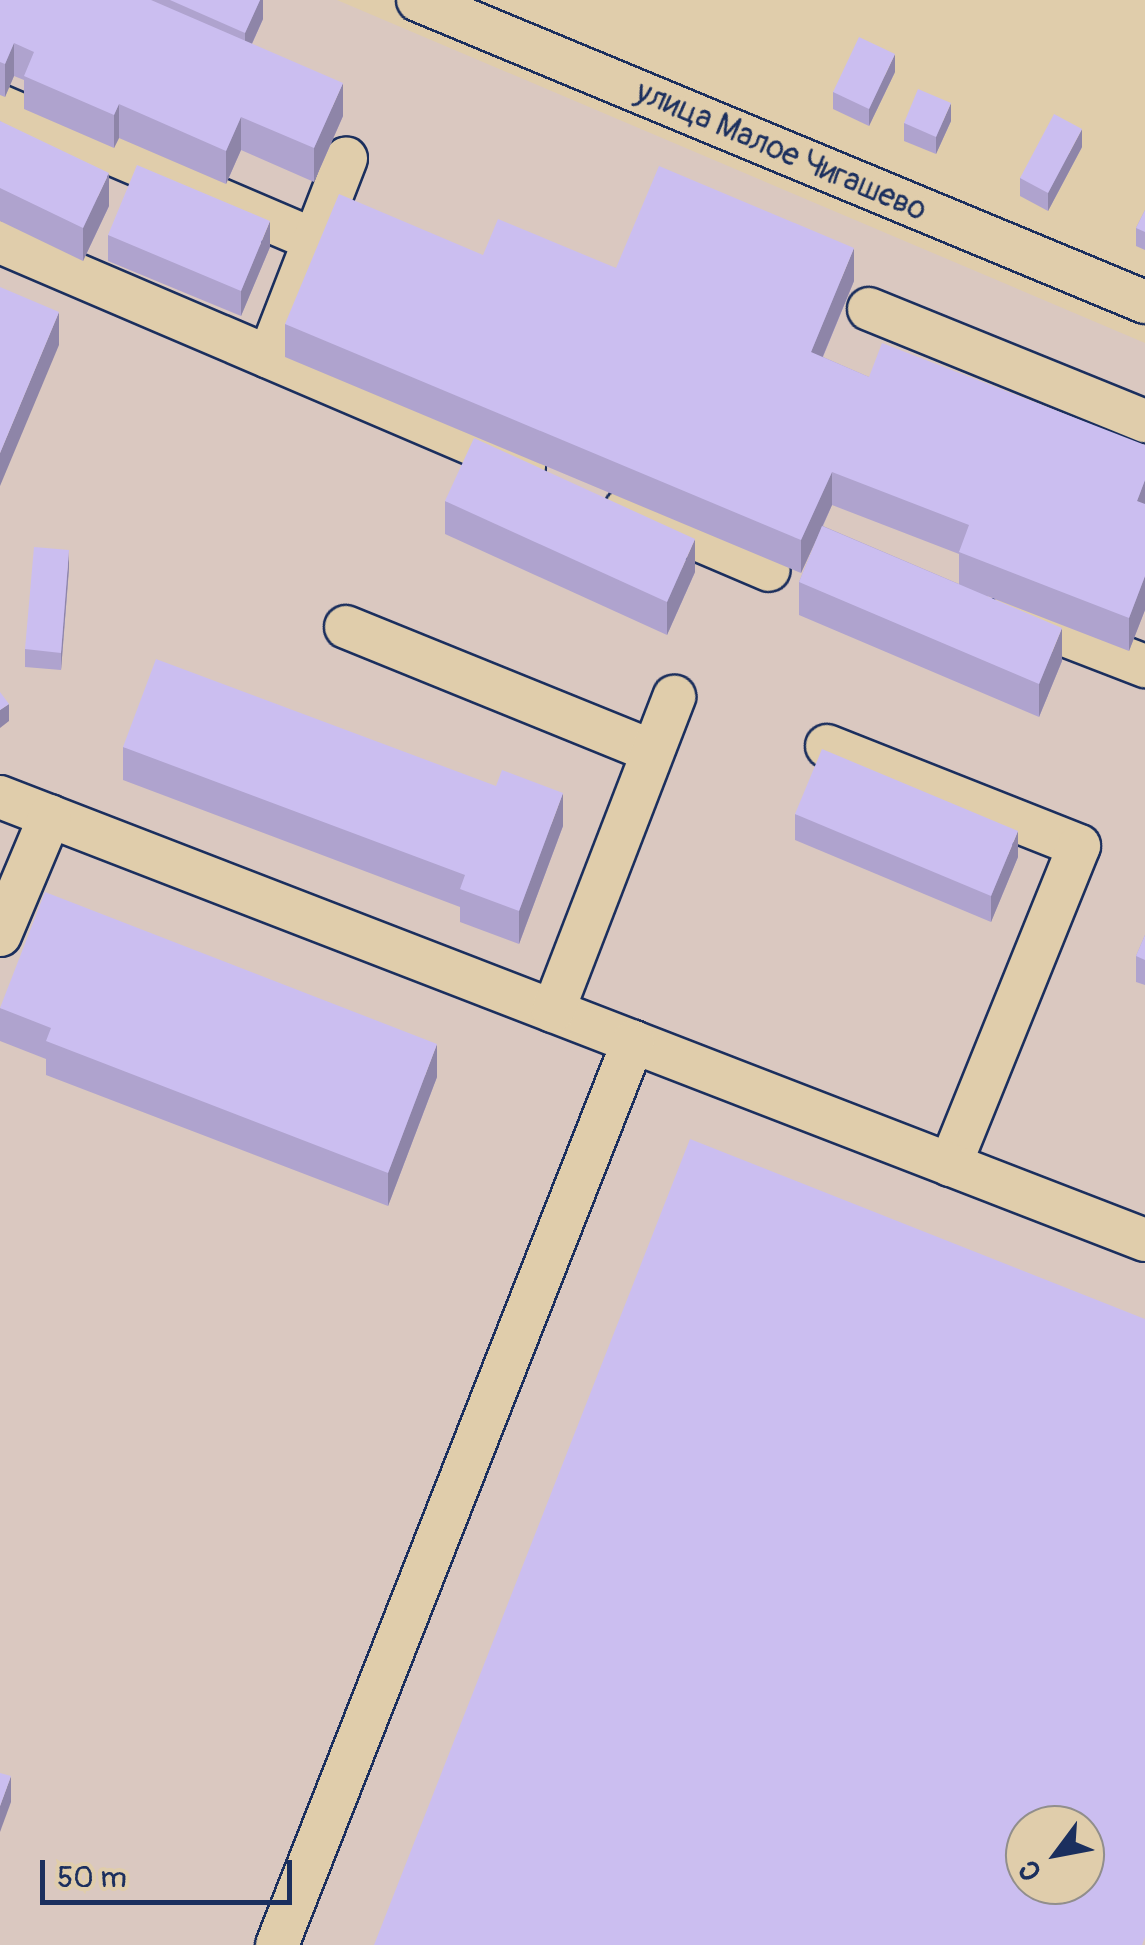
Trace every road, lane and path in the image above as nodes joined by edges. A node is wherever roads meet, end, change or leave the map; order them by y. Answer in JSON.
{"nodes":[{"id":1,"x":418,"y":0,"type":"edge"},
{"id":2,"x":0,"y":106,"type":"edge"},
{"id":3,"x":346,"y":158,"type":"dead end"},
{"id":4,"x":314,"y":240,"type":"junction"},
{"id":5,"x":0,"y":242,"type":"edge"},
{"id":6,"x":1145,"y":302,"type":"edge"},
{"id":7,"x":869,"y":308,"type":"dead end"},
{"id":8,"x":269,"y":357,"type":"junction"},
{"id":9,"x":1145,"y":422,"type":"edge"},
{"id":10,"x":768,"y":570,"type":"dead end"},
{"id":11,"x":963,"y":595,"type":"edge"},
{"id":12,"x":346,"y":627,"type":"dead end"},
{"id":13,"x":1145,"y":666,"type":"edge"},
{"id":14,"x":674,"y":697,"type":"dead end"},
{"id":15,"x":827,"y":746,"type":"edge"},
{"id":16,"x":652,"y":751,"type":"junction"},
{"id":17,"x":0,"y":797,"type":"edge"},
{"id":18,"x":50,"y":816,"type":"junction"},
{"id":19,"x":0,"y":935,"type":"edge"},
{"id":20,"x":553,"y":1011,"type":"junction"},
{"id":21,"x":633,"y":1042,"type":"junction"},
{"id":22,"x":950,"y":1165,"type":"junction"},
{"id":23,"x":1145,"y":1240,"type":"edge"},
{"id":24,"x":276,"y":1945,"type":"edge"}],
"edges":[{"from":1,"to":6,"type":"street","name":"улица Малое Чигашево"},
{"from":2,"to":4,"type":"street"},
{"from":3,"to":4,"type":"street"},
{"from":4,"to":8,"type":"street"},
{"from":5,"to":8,"type":"street"},
{"from":7,"to":9,"type":"street"},
{"from":8,"to":10,"type":"street"},
{"from":11,"to":13,"type":"street"},
{"from":12,"to":16,"type":"street"},
{"from":14,"to":16,"type":"street"},
{"from":15,"to":22,"type":"street"},
{"from":16,"to":20,"type":"street"},
{"from":17,"to":18,"type":"street"},
{"from":18,"to":19,"type":"street"},
{"from":18,"to":20,"type":"street"},
{"from":20,"to":21,"type":"street"},
{"from":21,"to":22,"type":"street"},
{"from":21,"to":24,"type":"street"},
{"from":22,"to":23,"type":"street"}]}
